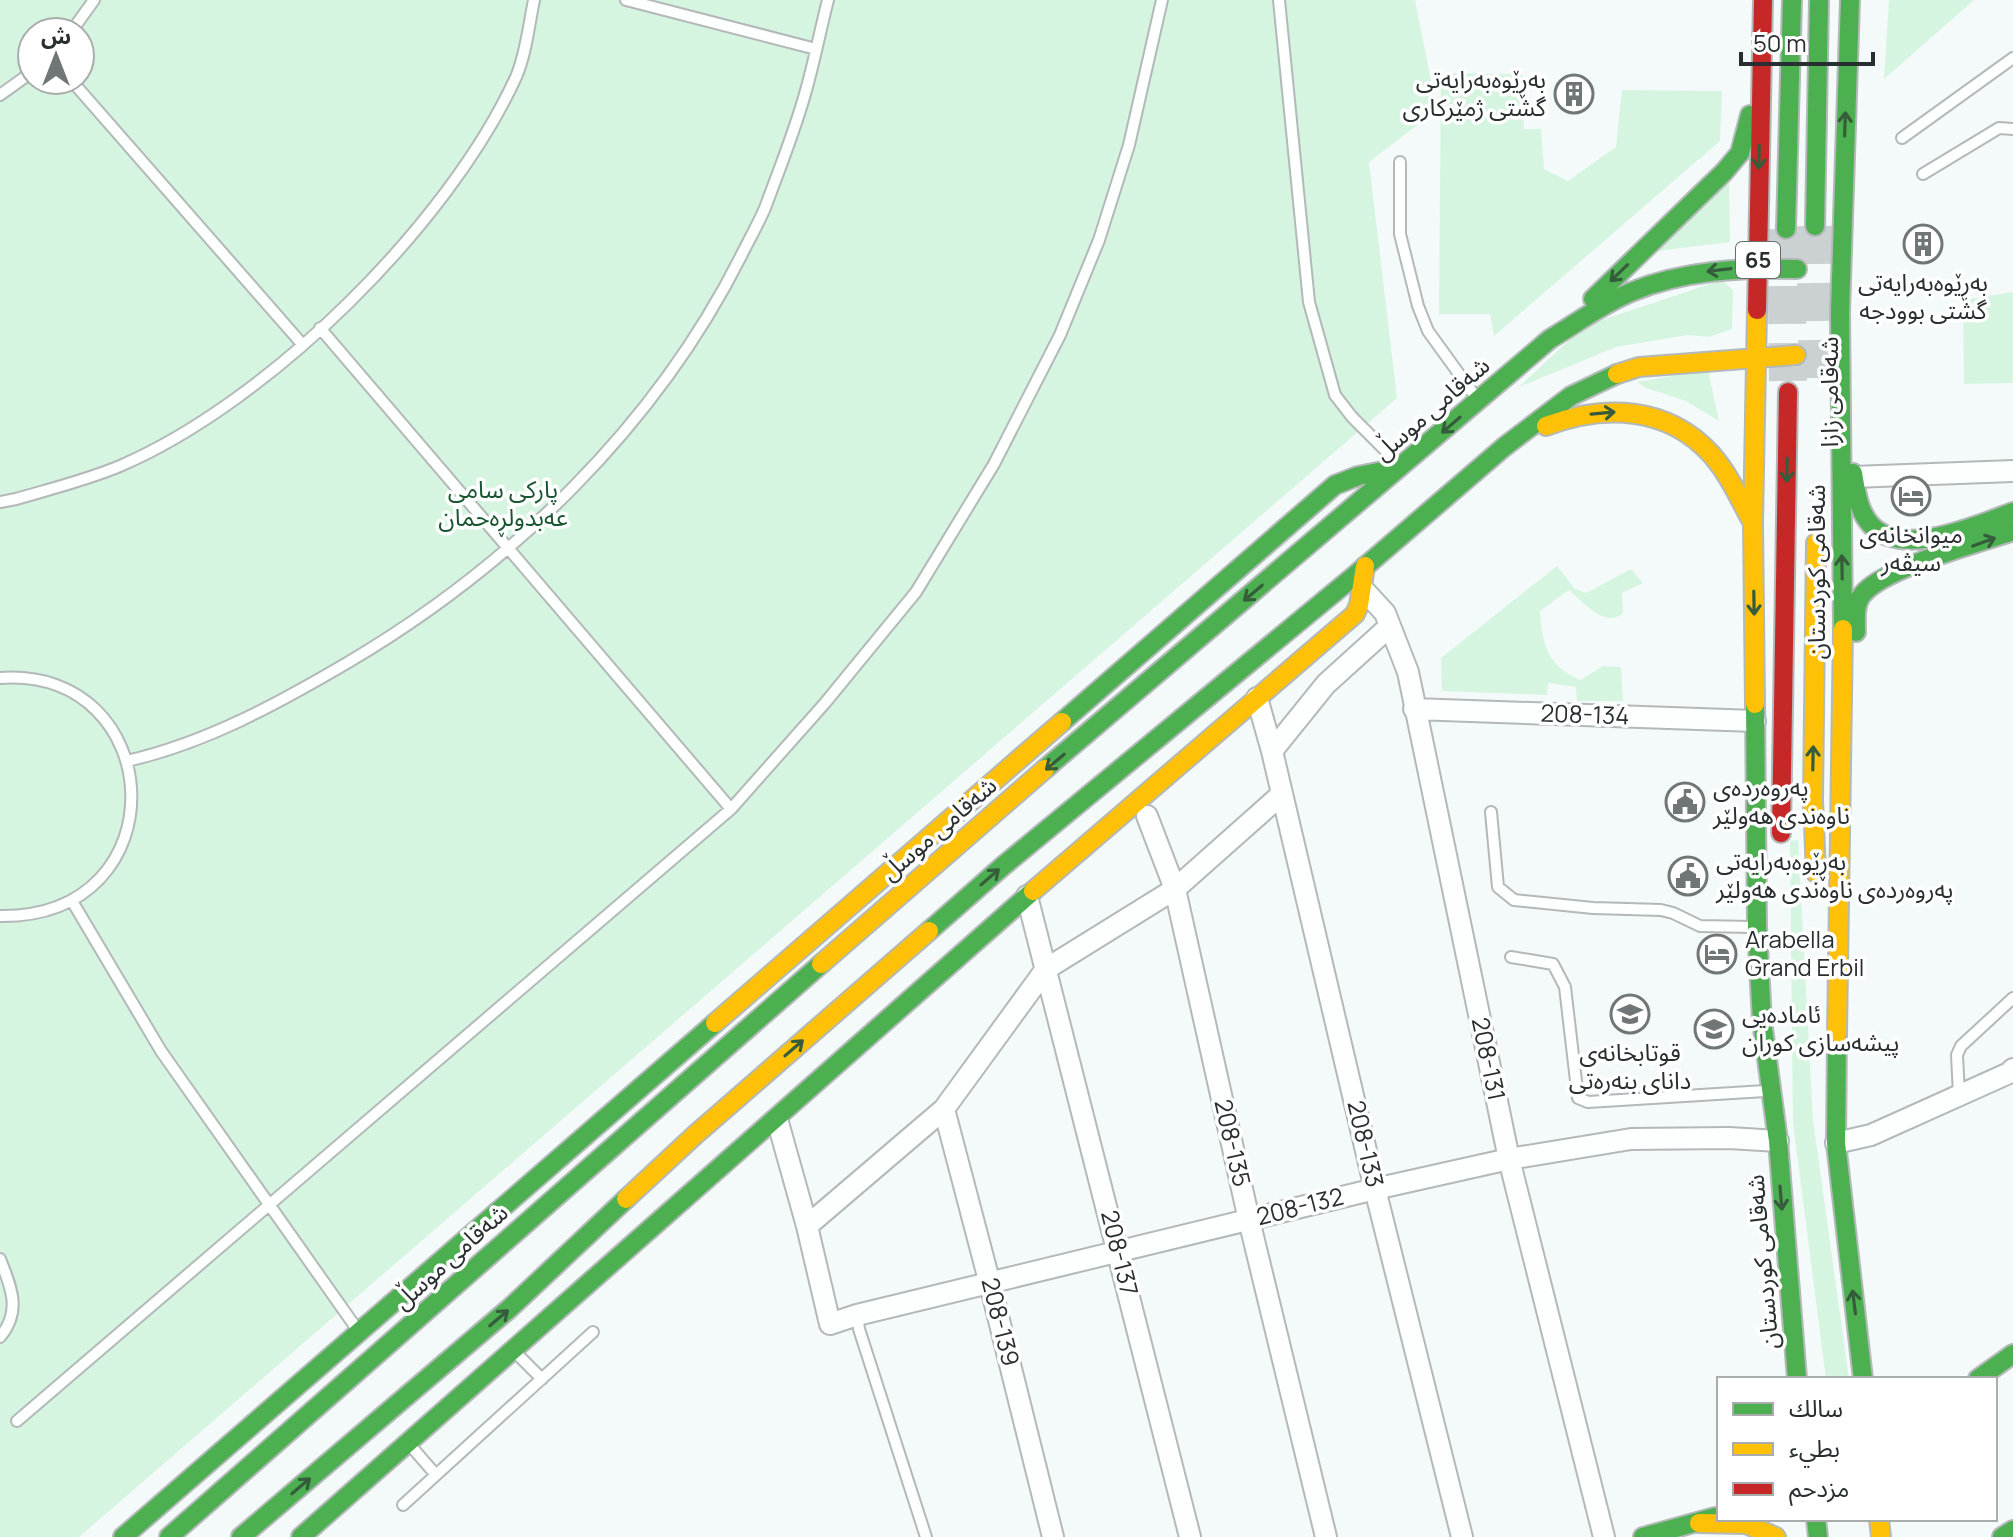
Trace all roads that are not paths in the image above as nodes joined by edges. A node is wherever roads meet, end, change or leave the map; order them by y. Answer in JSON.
{"nodes":[{"id":1,"x":534,"y":0,"type":"edge"},
{"id":2,"x":626,"y":0,"type":"edge"},
{"id":3,"x":828,"y":0,"type":"edge"},
{"id":4,"x":1162,"y":0,"type":"edge"},
{"id":5,"x":1279,"y":0,"type":"edge"},
{"id":6,"x":1763,"y":0,"type":"edge"},
{"id":7,"x":1792,"y":0,"type":"edge"},
{"id":8,"x":1819,"y":0,"type":"edge"},
{"id":9,"x":1850,"y":0,"type":"edge"},
{"id":10,"x":816,"y":49,"type":"junction"},
{"id":11,"x":2013,"y":58,"type":"edge"},
{"id":12,"x":1760,"y":79,"type":"junction"},
{"id":13,"x":85,"y":96,"type":"edge"},
{"id":14,"x":2013,"y":129,"type":"edge"},
{"id":15,"x":1902,"y":138,"type":"dead end"},
{"id":16,"x":1400,"y":162,"type":"dead end"},
{"id":17,"x":1923,"y":174,"type":"dead end"},
{"id":18,"x":1842,"y":202,"type":"junction"},
{"id":19,"x":1815,"y":226,"type":"tunnel mouth"},
{"id":20,"x":1786,"y":229,"type":"tunnel mouth"},
{"id":21,"x":1758,"y":268,"type":"junction"},
{"id":22,"x":1797,"y":269,"type":"junction"},
{"id":23,"x":1757,"y":299,"type":"junction"},
{"id":24,"x":1840,"y":312,"type":"junction"},
{"id":25,"x":1757,"y":323,"type":"junction"},
{"id":26,"x":320,"y":328,"type":"junction"},
{"id":27,"x":1550,"y":339,"type":"junction"},
{"id":28,"x":302,"y":344,"type":"junction"},
{"id":29,"x":1796,"y":355,"type":"junction"},
{"id":30,"x":1756,"y":357,"type":"junction"},
{"id":31,"x":1788,"y":392,"type":"tunnel mouth"},
{"id":32,"x":1479,"y":401,"type":"junction"},
{"id":33,"x":1504,"y":447,"type":"junction"},
{"id":34,"x":1403,"y":467,"type":"junction"},
{"id":35,"x":2013,"y":471,"type":"edge"},
{"id":36,"x":1853,"y":477,"type":"junction"},
{"id":37,"x":0,"y":502,"type":"edge"},
{"id":38,"x":2013,"y":512,"type":"edge"},
{"id":39,"x":1753,"y":523,"type":"junction"},
{"id":40,"x":2013,"y":531,"type":"edge"},
{"id":41,"x":1816,"y":532,"type":"dead end"},
{"id":42,"x":506,"y":548,"type":"junction"},
{"id":43,"x":1365,"y":566,"type":"junction"},
{"id":44,"x":1362,"y":588,"type":"junction"},
{"id":45,"x":1390,"y":626,"type":"junction"},
{"id":46,"x":0,"y":678,"type":"edge"},
{"id":47,"x":1257,"y":698,"type":"junction"},
{"id":48,"x":1414,"y":709,"type":"junction"},
{"id":49,"x":1755,"y":721,"type":"junction"},
{"id":50,"x":1272,"y":751,"type":"junction"},
{"id":51,"x":127,"y":761,"type":"junction"},
{"id":52,"x":1282,"y":794,"type":"junction"},
{"id":53,"x":1841,"y":805,"type":"junction"},
{"id":54,"x":731,"y":809,"type":"junction"},
{"id":55,"x":1491,"y":812,"type":"dead end"},
{"id":56,"x":1147,"y":816,"type":"dead end"},
{"id":57,"x":1781,"y":852,"type":"dead end"},
{"id":58,"x":1175,"y":889,"type":"junction"},
{"id":59,"x":1817,"y":893,"type":"dead end"},
{"id":60,"x":1027,"y":896,"type":"junction"},
{"id":61,"x":72,"y":901,"type":"junction"},
{"id":62,"x":0,"y":916,"type":"edge"},
{"id":63,"x":1757,"y":927,"type":"junction"},
{"id":64,"x":1819,"y":955,"type":"dead end"},
{"id":65,"x":1511,"y":957,"type":"dead end"},
{"id":66,"x":1046,"y":969,"type":"junction"},
{"id":67,"x":2013,"y":998,"type":"edge"},
{"id":68,"x":1779,"y":1004,"type":"dead end"},
{"id":69,"x":724,"y":1047,"type":"junction"},
{"id":70,"x":2013,"y":1069,"type":"edge"},
{"id":71,"x":755,"y":1081,"type":"junction"},
{"id":72,"x":1771,"y":1091,"type":"junction"},
{"id":73,"x":1959,"y":1095,"type":"junction"},
{"id":74,"x":664,"y":1100,"type":"junction"},
{"id":75,"x":944,"y":1109,"type":"junction"},
{"id":76,"x":777,"y":1119,"type":"junction"},
{"id":77,"x":691,"y":1122,"type":"junction"},
{"id":78,"x":1778,"y":1141,"type":"junction"},
{"id":79,"x":1836,"y":1143,"type":"junction"},
{"id":80,"x":1509,"y":1159,"type":"junction"},
{"id":81,"x":1375,"y":1189,"type":"junction"},
{"id":82,"x":270,"y":1204,"type":"junction"},
{"id":83,"x":1249,"y":1220,"type":"junction"},
{"id":84,"x":807,"y":1226,"type":"junction"},
{"id":85,"x":1119,"y":1252,"type":"junction"},
{"id":86,"x":0,"y":1259,"type":"edge"},
{"id":87,"x":990,"y":1284,"type":"junction"},
{"id":88,"x":857,"y":1315,"type":"junction"},
{"id":89,"x":359,"y":1332,"type":"junction"},
{"id":90,"x":593,"y":1332,"type":"dead end"},
{"id":91,"x":0,"y":1337,"type":"edge"},
{"id":92,"x":514,"y":1351,"type":"junction"},
{"id":93,"x":377,"y":1354,"type":"junction"},
{"id":94,"x":2013,"y":1354,"type":"edge"},
{"id":95,"x":1797,"y":1377,"type":"edge"},
{"id":96,"x":1863,"y":1377,"type":"edge"},
{"id":97,"x":1981,"y":1377,"type":"edge"},
{"id":98,"x":542,"y":1379,"type":"junction"},
{"id":99,"x":17,"y":1421,"type":"dead end"},
{"id":100,"x":409,"y":1444,"type":"junction"},
{"id":101,"x":436,"y":1475,"type":"junction"},
{"id":102,"x":403,"y":1505,"type":"dead end"},
{"id":103,"x":327,"y":1516,"type":"junction"},
{"id":104,"x":1717,"y":1516,"type":"edge"},
{"id":105,"x":1699,"y":1523,"type":"junction"},
{"id":106,"x":2013,"y":1530,"type":"edge"},
{"id":107,"x":123,"y":1537,"type":"edge"},
{"id":108,"x":169,"y":1537,"type":"edge"},
{"id":109,"x":241,"y":1537,"type":"edge"},
{"id":110,"x":301,"y":1537,"type":"edge"},
{"id":111,"x":320,"y":1537,"type":"edge"},
{"id":112,"x":926,"y":1537,"type":"edge"},
{"id":113,"x":1053,"y":1537,"type":"edge"},
{"id":114,"x":1190,"y":1537,"type":"edge"},
{"id":115,"x":1326,"y":1537,"type":"edge"},
{"id":116,"x":1462,"y":1537,"type":"edge"},
{"id":117,"x":1604,"y":1537,"type":"edge"},
{"id":118,"x":1643,"y":1537,"type":"edge"},
{"id":119,"x":1776,"y":1537,"type":"edge"},
{"id":120,"x":2002,"y":1537,"type":"edge"}],
"edges":[{"from":1,"to":26,"type":"lane"},
{"from":2,"to":10,"type":"lane"},
{"from":3,"to":10,"type":"lane"},
{"from":4,"to":54,"type":"lane"},
{"from":5,"to":34,"type":"lane"},
{"from":6,"to":12,"type":"main road","name":"شەقامی کوردستان","number":"65"},
{"from":7,"to":20,"type":"main road","number":"65"},
{"from":8,"to":19,"type":"main road"},
{"from":18,"to":9,"type":"main road","name":"شەقامی کوردستان","one_way":true},
{"from":10,"to":42,"type":"lane"},
{"from":11,"to":15,"type":"lane"},
{"from":12,"to":21,"type":"main road","name":"شەقامی کوردستان","number":"65","one_way":true},
{"from":12,"to":27,"type":"main road","one_way":true},
{"from":13,"to":28,"type":"lane"},
{"from":14,"to":17,"type":"lane"},
{"from":16,"to":32,"type":"lane"},
{"from":18,"to":24,"type":"main road","name":"شەقامی کوردستان"},
{"from":18,"to":36,"type":"main road","name":"شەقامی زازا"},
{"from":21,"to":22,"type":"main road","name":"شەقامی موسڵ"},
{"from":21,"to":23,"type":"main road","name":"شەقامی کوردستان","number":"65"},
{"from":21,"to":27,"type":"main road","name":"شەقامی موسڵ","one_way":true},
{"from":22,"to":23,"type":"main road"},
{"from":22,"to":24,"type":"main road"},
{"from":23,"to":25,"type":"main road","name":"شەقامی کوردستان","number":"65"},
{"from":24,"to":29,"type":"main road"},
{"from":53,"to":24,"type":"main road","name":"شەقامی کوردستان","one_way":true},
{"from":25,"to":29,"type":"main road"},
{"from":25,"to":30,"type":"main road","name":"شەقامی کوردستان","number":"65"},
{"from":26,"to":28,"type":"lane"},
{"from":26,"to":42,"type":"lane"},
{"from":27,"to":32,"type":"main road","name":"شەقامی موسڵ"},
{"from":28,"to":37,"type":"lane"},
{"from":29,"to":30,"type":"main road"},
{"from":30,"to":33,"type":"main road"},
{"from":30,"to":39,"type":"main road","name":"شەقامی کوردستان","number":"65"},
{"from":31,"to":57,"type":"main road","name":"شەقامی کوردستان","one_way":true},
{"from":32,"to":34,"type":"main road","name":"شەقامی موسڵ","one_way":true},
{"from":33,"to":39,"type":"main road","one_way":true},
{"from":33,"to":43,"type":"main road"},
{"from":34,"to":69,"type":"main road","name":"شەقامی موسڵ","one_way":true},
{"from":34,"to":89,"type":"main road"},
{"from":35,"to":36,"type":"street"},
{"from":36,"to":38,"type":"main road","name":"شەقامی زازا"},
{"from":39,"to":49,"type":"main road","name":"شەقامی کوردستان","number":"65","one_way":true},
{"from":53,"to":40,"type":"main road","one_way":true},
{"from":59,"to":41,"type":"main road","name":"شەقامی کوردستان","one_way":true},
{"from":42,"to":51,"type":"lane"},
{"from":42,"to":54,"type":"lane"},
{"from":43,"to":44,"type":"main road"},
{"from":71,"to":43,"type":"main road","one_way":true},
{"from":44,"to":45,"type":"street","name":"208-131"},
{"from":44,"to":47,"type":"main road"},
{"from":45,"to":48,"type":"street","name":"208-131"},
{"from":45,"to":50,"type":"street"},
{"from":46,"to":51,"type":"lane"},
{"from":47,"to":50,"type":"street","name":"208-133"},
{"from":47,"to":60,"type":"main road"},
{"from":48,"to":49,"type":"street","name":"208-134"},
{"from":48,"to":80,"type":"street","name":"208-131"},
{"from":49,"to":63,"type":"main road","name":"شەقامی کوردستان","number":"65"},
{"from":50,"to":52,"type":"street","name":"208-133"},
{"from":51,"to":61,"type":"lane"},
{"from":52,"to":58,"type":"street"},
{"from":52,"to":81,"type":"street","name":"208-133"},
{"from":53,"to":79,"type":"main road","name":"شەقامی کوردستان"},
{"from":54,"to":82,"type":"lane"},
{"from":55,"to":63,"type":"lane"},
{"from":56,"to":58,"type":"street","name":"208-135"},
{"from":58,"to":66,"type":"street"},
{"from":58,"to":83,"type":"street","name":"208-135"},
{"from":60,"to":66,"type":"street","name":"208-137"},
{"from":60,"to":76,"type":"main road"},
{"from":61,"to":62,"type":"lane"},
{"from":61,"to":82,"type":"lane"},
{"from":63,"to":72,"type":"main road","name":"شەقامی کوردستان","number":"65"},
{"from":64,"to":79,"type":"main road","name":"شەقامی کوردستان"},
{"from":65,"to":72,"type":"lane"},
{"from":66,"to":75,"type":"street"},
{"from":66,"to":85,"type":"street","name":"208-137"},
{"from":67,"to":73,"type":"lane"},
{"from":68,"to":78,"type":"main road","name":"شەقامی کوردستان","number":"65"},
{"from":69,"to":71,"type":"main road"},
{"from":69,"to":74,"type":"main road","name":"شەقامی موسڵ"},
{"from":70,"to":73,"type":"street"},
{"from":71,"to":77,"type":"main road"},
{"from":72,"to":78,"type":"main road","name":"شەقامی کوردستان","number":"65"},
{"from":73,"to":79,"type":"street"},
{"from":74,"to":77,"type":"main road"},
{"from":74,"to":93,"type":"main road","name":"شەقامی موسڵ"},
{"from":75,"to":84,"type":"street"},
{"from":75,"to":87,"type":"street","name":"208-139"},
{"from":76,"to":84,"type":"street"},
{"from":76,"to":92,"type":"main road"},
{"from":109,"to":77,"type":"main road","one_way":true},
{"from":78,"to":80,"type":"street","name":"208-132"},
{"from":78,"to":95,"type":"main road","name":"شەقامی کوردستان","number":"65","one_way":true},
{"from":96,"to":79,"type":"main road","name":"شەقامی کوردستان","one_way":true},
{"from":80,"to":81,"type":"street","name":"208-132"},
{"from":80,"to":117,"type":"street","name":"208-131"},
{"from":81,"to":83,"type":"street","name":"208-132"},
{"from":81,"to":116,"type":"street","name":"208-133"},
{"from":82,"to":89,"type":"lane"},
{"from":82,"to":99,"type":"lane"},
{"from":83,"to":85,"type":"street","name":"208-132"},
{"from":83,"to":115,"type":"street","name":"208-135"},
{"from":84,"to":88,"type":"street","name":"208-132"},
{"from":85,"to":87,"type":"street","name":"208-132"},
{"from":85,"to":114,"type":"street","name":"208-137"},
{"from":86,"to":91,"type":"lane"},
{"from":87,"to":88,"type":"street","name":"208-132"},
{"from":87,"to":113,"type":"street","name":"208-139"},
{"from":88,"to":112,"type":"lane"},
{"from":89,"to":93,"type":"main road"},
{"from":89,"to":107,"type":"main road"},
{"from":90,"to":98,"type":"lane"},
{"from":92,"to":98,"type":"lane"},
{"from":92,"to":100,"type":"main road"},
{"from":93,"to":108,"type":"main road","name":"شەقامی موسڵ"},
{"from":94,"to":97,"type":"main road"},
{"from":98,"to":101,"type":"lane"},
{"from":100,"to":101,"type":"lane"},
{"from":100,"to":103,"type":"main road"},
{"from":101,"to":102,"type":"lane"},
{"from":103,"to":110,"type":"main road"},
{"from":103,"to":111,"type":"lane"},
{"from":104,"to":105,"type":"main road"},
{"from":105,"to":118,"type":"main road"},
{"from":105,"to":119,"type":"main road"},
{"from":106,"to":120,"type":"main road"}]}
